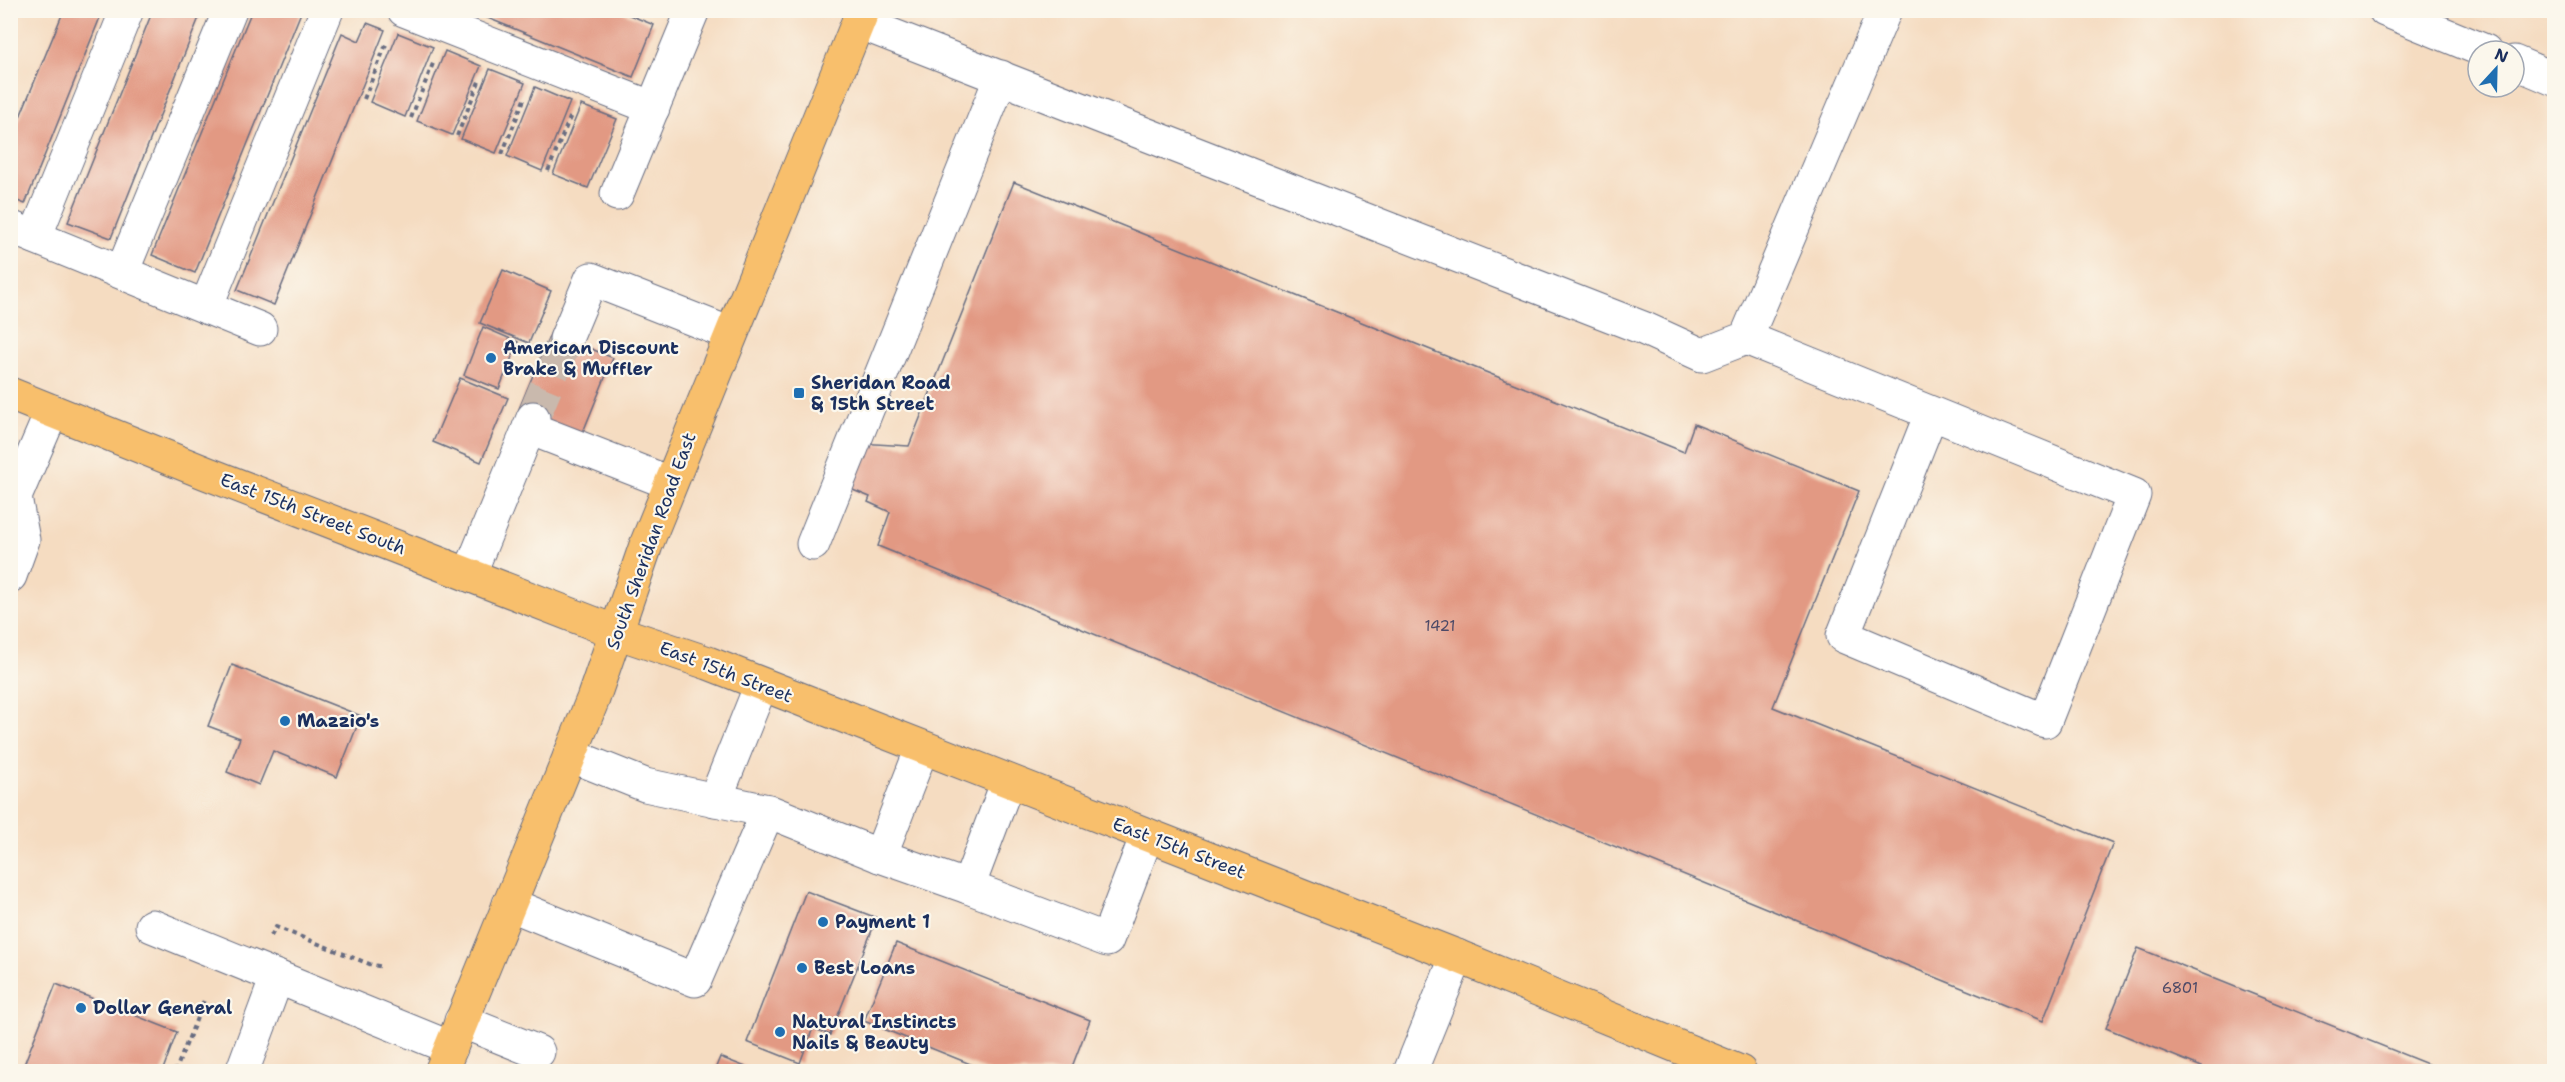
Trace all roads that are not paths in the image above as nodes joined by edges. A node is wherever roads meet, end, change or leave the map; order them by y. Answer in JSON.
{"nodes":[{"id":1,"x":127,"y":10,"type":"edge"},
{"id":2,"x":230,"y":10,"type":"edge"},
{"id":3,"x":327,"y":10,"type":"edge"},
{"id":4,"x":1885,"y":10,"type":"edge"},
{"id":5,"x":2385,"y":10,"type":"edge"},
{"id":6,"x":684,"y":13,"type":"edge"},
{"id":7,"x":860,"y":16,"type":"edge"},
{"id":8,"x":2418,"y":17,"type":"edge"},
{"id":9,"x":398,"y":22,"type":"edge"},
{"id":10,"x":2466,"y":41,"type":"edge"},
{"id":11,"x":2526,"y":68,"type":"edge"},
{"id":12,"x":1001,"y":77,"type":"junction"},
{"id":13,"x":2554,"y":79,"type":"edge"},
{"id":14,"x":653,"y":108,"type":"junction"},
{"id":15,"x":617,"y":194,"type":"dead end"},
{"id":16,"x":23,"y":232,"type":"edge"},
{"id":17,"x":122,"y":272,"type":"junction"},
{"id":18,"x":206,"y":307,"type":"junction"},
{"id":19,"x":260,"y":329,"type":"dead end"},
{"id":20,"x":730,"y":334,"type":"junction"},
{"id":21,"x":1746,"y":338,"type":"junction"},
{"id":22,"x":566,"y":339,"type":"tunnel mouth"},
{"id":23,"x":10,"y":394,"type":"edge"},
{"id":24,"x":52,"y":411,"type":"junction"},
{"id":25,"x":1931,"y":414,"type":"junction"},
{"id":26,"x":670,"y":483,"type":"junction"},
{"id":27,"x":13,"y":496,"type":"edge"},
{"id":28,"x":813,"y":544,"type":"dead end"},
{"id":29,"x":469,"y":575,"type":"junction"},
{"id":30,"x":10,"y":576,"type":"edge"},
{"id":31,"x":616,"y":632,"type":"junction"},
{"id":32,"x":761,"y":685,"type":"junction"},
{"id":33,"x":922,"y":748,"type":"junction"},
{"id":34,"x":570,"y":755,"type":"junction"},
{"id":35,"x":1008,"y":781,"type":"junction"},
{"id":36,"x":715,"y":800,"type":"junction"},
{"id":37,"x":768,"y":811,"type":"junction"},
{"id":38,"x":1147,"y":836,"type":"junction"},
{"id":39,"x":880,"y":856,"type":"junction"},
{"id":40,"x":968,"y":887,"type":"junction"},
{"id":41,"x":509,"y":904,"type":"junction"},
{"id":42,"x":152,"y":926,"type":"dead end"},
{"id":43,"x":1457,"y":956,"type":"junction"},
{"id":44,"x":277,"y":977,"type":"junction"},
{"id":45,"x":451,"y":1047,"type":"edge"},
{"id":46,"x":538,"y":1052,"type":"dead end"},
{"id":47,"x":242,"y":1071,"type":"edge"},
{"id":48,"x":1410,"y":1071,"type":"edge"},
{"id":49,"x":1740,"y":1071,"type":"edge"}],
"edges":[{"from":1,"to":16,"type":"street"},
{"from":2,"to":17,"type":"street"},
{"from":3,"to":18,"type":"street"},
{"from":4,"to":21,"type":"street"},
{"from":5,"to":8,"type":"street"},
{"from":6,"to":14,"type":"street"},
{"from":7,"to":12,"type":"street"},
{"from":7,"to":20,"type":"main road","name":"South Sheridan Road East"},
{"from":8,"to":10,"type":"street"},
{"from":9,"to":14,"type":"street"},
{"from":11,"to":13,"type":"street"},
{"from":12,"to":21,"type":"street"},
{"from":12,"to":28,"type":"street"},
{"from":14,"to":15,"type":"street"},
{"from":16,"to":17,"type":"street"},
{"from":17,"to":18,"type":"street"},
{"from":18,"to":19,"type":"street"},
{"from":20,"to":22,"type":"street"},
{"from":20,"to":26,"type":"main road","name":"South Sheridan Road East"},
{"from":21,"to":25,"type":"street"},
{"from":23,"to":24,"type":"main road","name":"East 15th Street South"},
{"from":24,"to":27,"type":"street"},
{"from":24,"to":29,"type":"main road","name":"East 15th Street South"},
{"from":25,"to":25,"type":"street"},
{"from":26,"to":29,"type":"street"},
{"from":26,"to":31,"type":"main road","name":"South Sheridan Road East"},
{"from":27,"to":30,"type":"street"},
{"from":29,"to":31,"type":"main road","name":"East 15th Street South"},
{"from":31,"to":32,"type":"main road","name":"East 15th Street"},
{"from":31,"to":34,"type":"main road","name":"South Sheridan Road East"},
{"from":32,"to":33,"type":"main road","name":"East 15th Street"},
{"from":32,"to":36,"type":"street"},
{"from":33,"to":35,"type":"main road","name":"East 15th Street"},
{"from":33,"to":39,"type":"street"},
{"from":34,"to":36,"type":"street"},
{"from":34,"to":41,"type":"main road","name":"South Sheridan Road East"},
{"from":35,"to":38,"type":"main road","name":"East 15th Street"},
{"from":35,"to":40,"type":"street"},
{"from":36,"to":37,"type":"street"},
{"from":37,"to":39,"type":"street"},
{"from":37,"to":41,"type":"street"},
{"from":38,"to":40,"type":"street"},
{"from":38,"to":43,"type":"main road","name":"East 15th Street"},
{"from":39,"to":40,"type":"street"},
{"from":41,"to":45,"type":"main road","name":"South Sheridan Road East"},
{"from":42,"to":44,"type":"street"},
{"from":43,"to":48,"type":"street"},
{"from":43,"to":49,"type":"main road","name":"East 15th Street"},
{"from":44,"to":45,"type":"street"},
{"from":44,"to":47,"type":"street"},
{"from":45,"to":46,"type":"street"}]}
